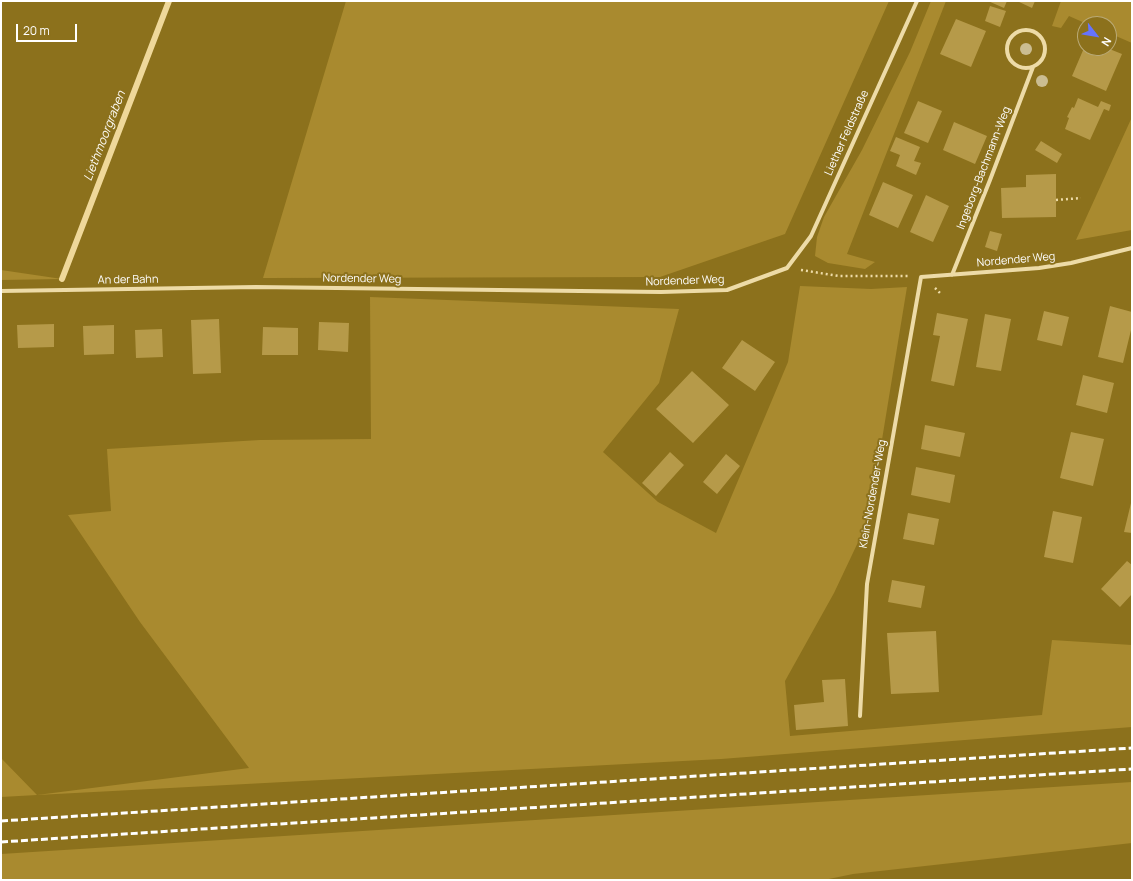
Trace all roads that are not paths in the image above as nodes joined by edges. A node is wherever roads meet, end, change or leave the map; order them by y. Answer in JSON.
{"nodes":[{"id":1,"x":917,"y":1,"type":"edge"},
{"id":2,"x":1033,"y":67,"type":"junction"},
{"id":3,"x":1132,"y":248,"type":"edge"},
{"id":4,"x":787,"y":268,"type":"joint"},
{"id":5,"x":952,"y":275,"type":"junction"},
{"id":6,"x":921,"y":277,"type":"joint"},
{"id":7,"x":256,"y":287,"type":"joint"},
{"id":8,"x":1,"y":291,"type":"edge"},
{"id":9,"x":860,"y":716,"type":"dead end"}],
"edges":[{"from":1,"to":4,"type":"street","name":"Liether Feldstraße"},
{"from":2,"to":2,"type":"street","name":"Ingeborg-Bachmann-Weg"},
{"from":2,"to":5,"type":"street","name":"Ingeborg-Bachmann-Weg"},
{"from":3,"to":5,"type":"street","name":"Nordender Weg"},
{"from":4,"to":7,"type":"street","name":"Nordender Weg"},
{"from":5,"to":6,"type":"street","name":"Nordender Weg"},
{"from":6,"to":9,"type":"street","name":"Klein-Nordender-Weg"},
{"from":7,"to":8,"type":"street","name":"An der Bahn"}]}
